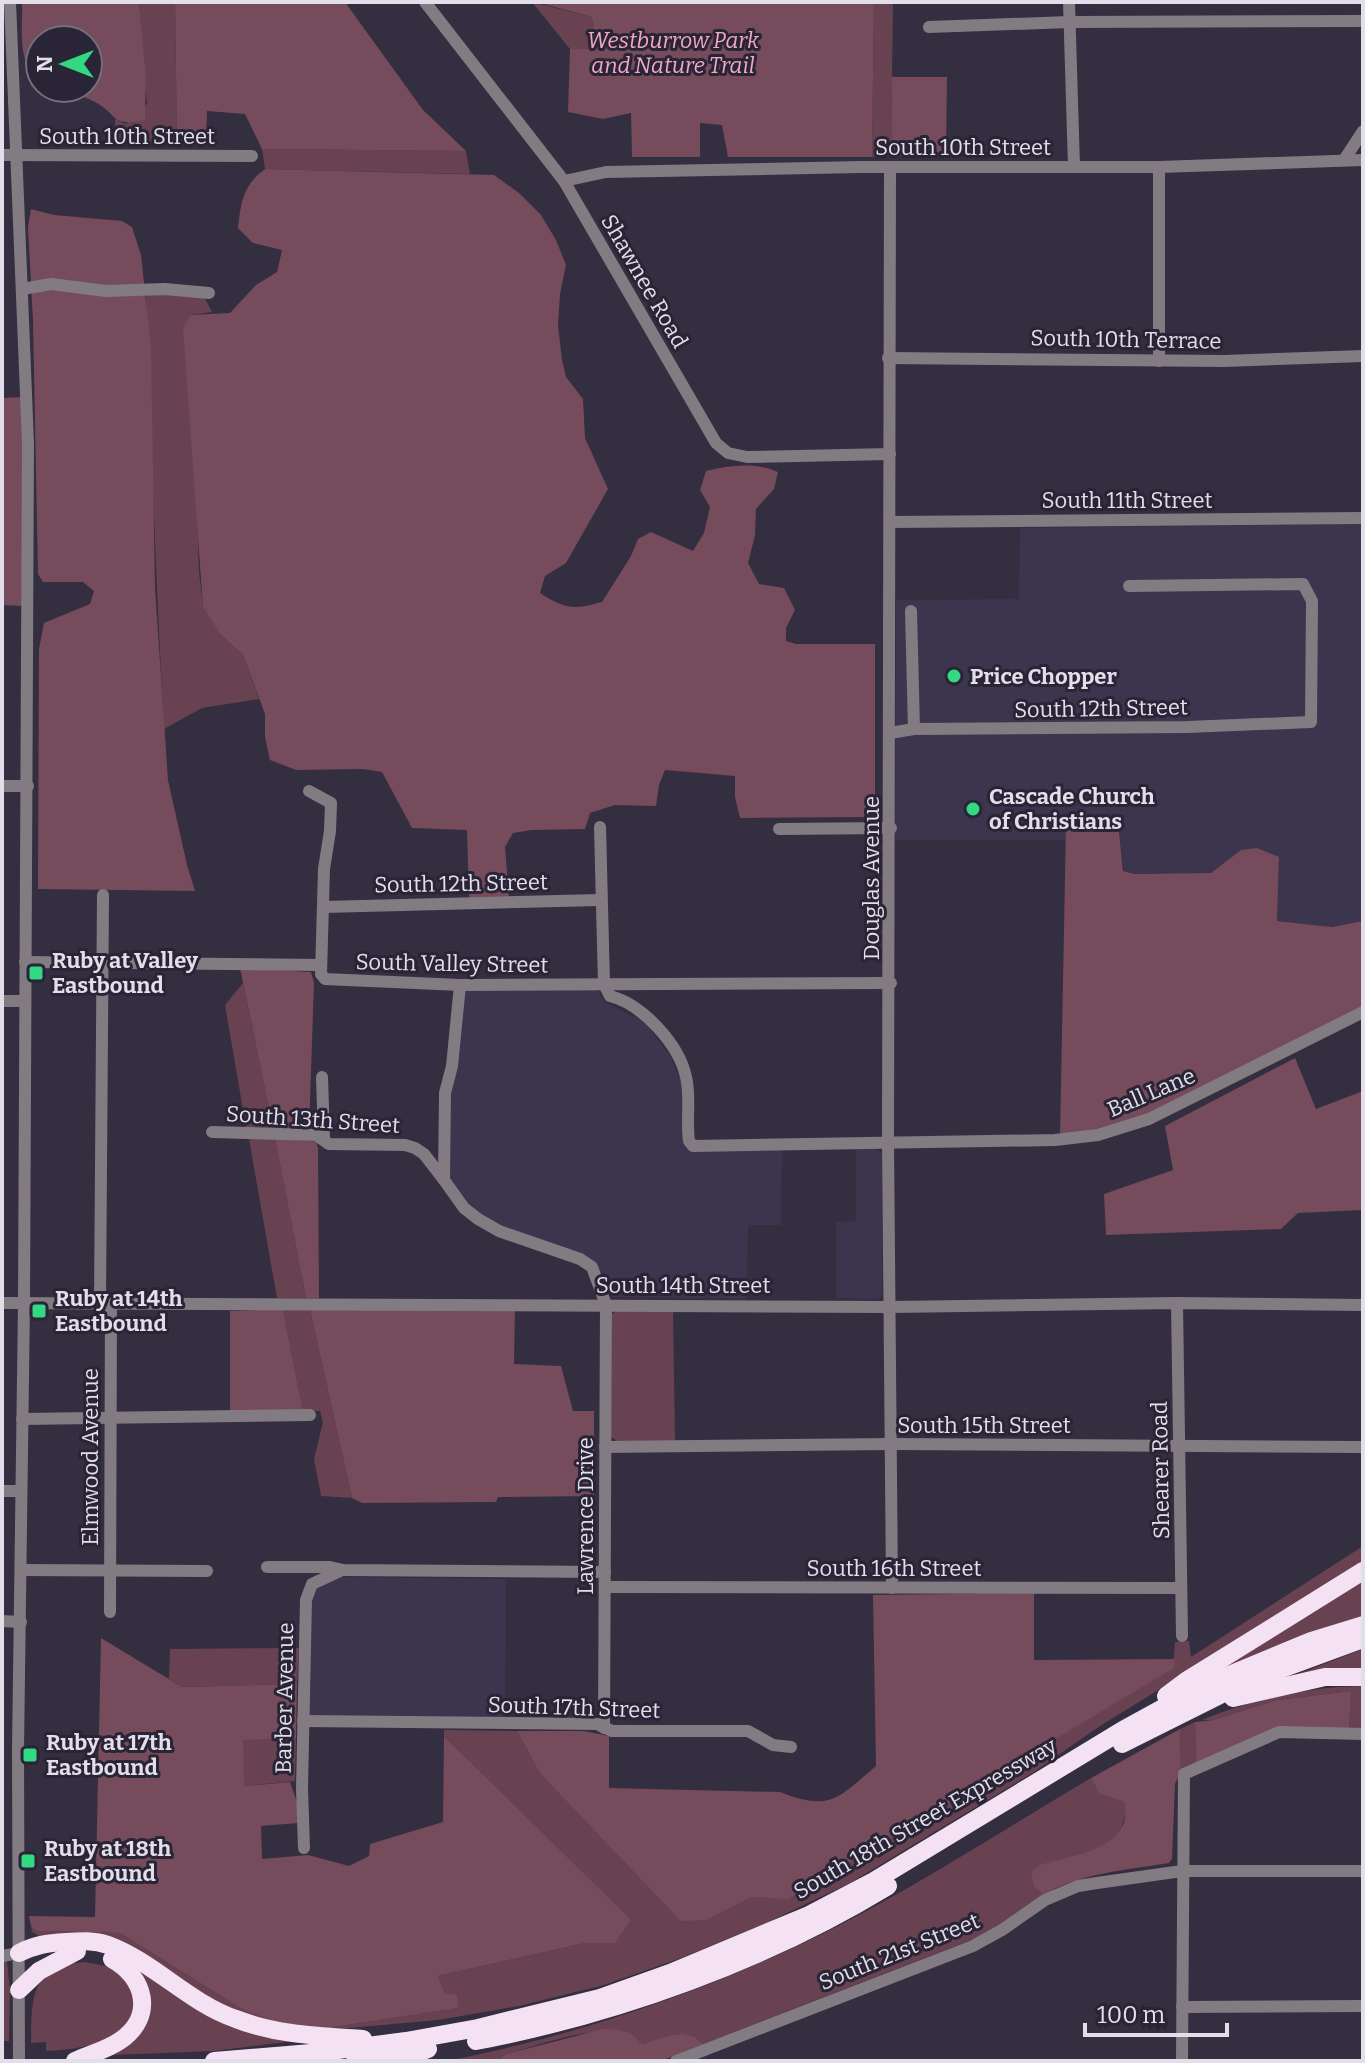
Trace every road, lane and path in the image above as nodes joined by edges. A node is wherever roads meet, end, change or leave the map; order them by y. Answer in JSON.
{"nodes":[{"id":1,"x":425,"y":2,"type":"edge"},
{"id":2,"x":1069,"y":2,"type":"edge"},
{"id":3,"x":8,"y":5,"type":"edge"},
{"id":4,"x":1363,"y":21,"type":"edge"},
{"id":5,"x":1069,"y":22,"type":"junction"},
{"id":6,"x":929,"y":27,"type":"dead end"},
{"id":7,"x":1363,"y":131,"type":"edge"},
{"id":8,"x":2,"y":155,"type":"edge"},
{"id":9,"x":18,"y":156,"type":"junction"},
{"id":10,"x":252,"y":156,"type":"dead end"},
{"id":11,"x":1344,"y":160,"type":"junction"},
{"id":12,"x":1363,"y":160,"type":"edge"},
{"id":13,"x":890,"y":167,"type":"junction"},
{"id":14,"x":1074,"y":167,"type":"junction"},
{"id":15,"x":1159,"y":167,"type":"junction"},
{"id":16,"x":564,"y":181,"type":"junction"},
{"id":17,"x":22,"y":289,"type":"junction"},
{"id":18,"x":209,"y":293,"type":"dead end"},
{"id":19,"x":1363,"y":356,"type":"edge"},
{"id":20,"x":888,"y":358,"type":"junction"},
{"id":21,"x":1159,"y":361,"type":"junction"},
{"id":22,"x":890,"y":454,"type":"junction"},
{"id":23,"x":1363,"y":518,"type":"edge"},
{"id":24,"x":891,"y":522,"type":"junction"},
{"id":25,"x":1129,"y":586,"type":"dead end"},
{"id":26,"x":911,"y":611,"type":"dead end"},
{"id":27,"x":914,"y":729,"type":"junction"},
{"id":28,"x":890,"y":733,"type":"junction"},
{"id":29,"x":2,"y":786,"type":"edge"},
{"id":30,"x":28,"y":786,"type":"junction"},
{"id":31,"x":309,"y":791,"type":"dead end"},
{"id":32,"x":600,"y":827,"type":"dead end"},
{"id":33,"x":891,"y":828,"type":"junction"},
{"id":34,"x":779,"y":829,"type":"dead end"},
{"id":35,"x":103,"y":895,"type":"dead end"},
{"id":36,"x":600,"y":900,"type":"junction"},
{"id":37,"x":323,"y":907,"type":"junction"},
{"id":38,"x":103,"y":961,"type":"junction"},
{"id":39,"x":25,"y":962,"type":"junction"},
{"id":40,"x":321,"y":965,"type":"junction"},
{"id":41,"x":891,"y":983,"type":"junction"},
{"id":42,"x":604,"y":984,"type":"junction"},
{"id":43,"x":460,"y":985,"type":"junction"},
{"id":44,"x":2,"y":1001,"type":"edge"},
{"id":45,"x":24,"y":1001,"type":"junction"},
{"id":46,"x":1363,"y":1012,"type":"edge"},
{"id":47,"x":322,"y":1077,"type":"dead end"},
{"id":48,"x":212,"y":1132,"type":"dead end"},
{"id":49,"x":324,"y":1138,"type":"junction"},
{"id":50,"x":888,"y":1142,"type":"junction"},
{"id":51,"x":444,"y":1180,"type":"junction"},
{"id":52,"x":2,"y":1303,"type":"edge"},
{"id":53,"x":24,"y":1303,"type":"junction"},
{"id":54,"x":105,"y":1303,"type":"junction"},
{"id":55,"x":1177,"y":1303,"type":"junction"},
{"id":56,"x":606,"y":1305,"type":"junction"},
{"id":57,"x":1363,"y":1305,"type":"edge"},
{"id":58,"x":891,"y":1307,"type":"junction"},
{"id":59,"x":310,"y":1415,"type":"dead end"},
{"id":60,"x":22,"y":1419,"type":"junction"},
{"id":61,"x":111,"y":1419,"type":"junction"},
{"id":62,"x":892,"y":1444,"type":"junction"},
{"id":63,"x":1180,"y":1446,"type":"junction"},
{"id":64,"x":605,"y":1447,"type":"junction"},
{"id":65,"x":1363,"y":1447,"type":"edge"},
{"id":66,"x":2,"y":1491,"type":"edge"},
{"id":67,"x":21,"y":1491,"type":"junction"},
{"id":68,"x":267,"y":1567,"type":"dead end"},
{"id":69,"x":21,"y":1570,"type":"junction"},
{"id":70,"x":109,"y":1570,"type":"junction"},
{"id":71,"x":343,"y":1570,"type":"junction"},
{"id":72,"x":207,"y":1571,"type":"dead end"},
{"id":73,"x":1363,"y":1571,"type":"edge"},
{"id":74,"x":605,"y":1572,"type":"junction"},
{"id":75,"x":606,"y":1587,"type":"junction"},
{"id":76,"x":892,"y":1588,"type":"junction"},
{"id":77,"x":1181,"y":1588,"type":"junction"},
{"id":78,"x":110,"y":1612,"type":"dead end"},
{"id":79,"x":2,"y":1621,"type":"edge"},
{"id":80,"x":21,"y":1622,"type":"junction"},
{"id":81,"x":1363,"y":1625,"type":"edge"},
{"id":82,"x":1182,"y":1636,"type":"dead end"},
{"id":83,"x":1363,"y":1639,"type":"edge"},
{"id":84,"x":1363,"y":1677,"type":"edge"},
{"id":85,"x":1188,"y":1711,"type":"junction"},
{"id":86,"x":303,"y":1721,"type":"junction"},
{"id":87,"x":604,"y":1728,"type":"junction"},
{"id":88,"x":1123,"y":1730,"type":"junction"},
{"id":89,"x":1363,"y":1734,"type":"edge"},
{"id":90,"x":791,"y":1747,"type":"dead end"},
{"id":91,"x":2,"y":1750,"type":"edge"},
{"id":92,"x":18,"y":1750,"type":"junction"},
{"id":93,"x":304,"y":1848,"type":"dead end"},
{"id":94,"x":1182,"y":1871,"type":"junction"},
{"id":95,"x":1363,"y":1871,"type":"edge"},
{"id":96,"x":77,"y":1951,"type":"junction"},
{"id":97,"x":10,"y":1955,"type":"edge"},
{"id":98,"x":19,"y":1990,"type":"junction"},
{"id":99,"x":1363,"y":2006,"type":"edge"},
{"id":100,"x":1182,"y":2007,"type":"junction"},
{"id":101,"x":406,"y":2041,"type":"junction"},
{"id":102,"x":428,"y":2049,"type":"junction"},
{"id":103,"x":19,"y":2061,"type":"edge"},
{"id":104,"x":75,"y":2061,"type":"edge"},
{"id":105,"x":214,"y":2061,"type":"edge"},
{"id":106,"x":355,"y":2061,"type":"edge"},
{"id":107,"x":395,"y":2061,"type":"edge"},
{"id":108,"x":676,"y":2061,"type":"edge"},
{"id":109,"x":1182,"y":2061,"type":"edge"}],
"edges":[{"from":1,"to":16,"type":"street","name":"Shawnee Road"},
{"from":2,"to":5,"type":"street"},
{"from":3,"to":9,"type":"street"},
{"from":4,"to":5,"type":"street"},
{"from":5,"to":6,"type":"street"},
{"from":5,"to":14,"type":"street"},
{"from":7,"to":11,"type":"street"},
{"from":8,"to":9,"type":"street","name":"South 10th Street"},
{"from":9,"to":10,"type":"street","name":"South 10th Street"},
{"from":9,"to":17,"type":"street"},
{"from":11,"to":12,"type":"street","name":"South 10th Street"},
{"from":11,"to":15,"type":"street","name":"South 10th Street"},
{"from":13,"to":14,"type":"street","name":"South 10th Street"},
{"from":13,"to":16,"type":"street","name":"South 10th Street"},
{"from":13,"to":20,"type":"street","name":"Douglas Avenue"},
{"from":14,"to":15,"type":"street","name":"South 10th Street"},
{"from":15,"to":21,"type":"street"},
{"from":16,"to":22,"type":"street","name":"Shawnee Road"},
{"from":17,"to":18,"type":"street"},
{"from":17,"to":30,"type":"street"},
{"from":19,"to":21,"type":"street","name":"South 10th Terrace"},
{"from":20,"to":21,"type":"street","name":"South 10th Terrace"},
{"from":20,"to":22,"type":"street","name":"Douglas Avenue"},
{"from":22,"to":24,"type":"street","name":"Douglas Avenue"},
{"from":23,"to":24,"type":"street","name":"South 11th Street"},
{"from":24,"to":28,"type":"street","name":"Douglas Avenue"},
{"from":25,"to":27,"type":"street","name":"South 12th Street"},
{"from":26,"to":27,"type":"street"},
{"from":27,"to":28,"type":"street","name":"South 12th Street"},
{"from":28,"to":33,"type":"street","name":"Douglas Avenue"},
{"from":29,"to":30,"type":"street"},
{"from":30,"to":39,"type":"street"},
{"from":31,"to":37,"type":"street"},
{"from":32,"to":36,"type":"street"},
{"from":33,"to":34,"type":"street"},
{"from":33,"to":41,"type":"street","name":"Douglas Avenue"},
{"from":35,"to":38,"type":"street"},
{"from":36,"to":37,"type":"street","name":"South 12th Street"},
{"from":36,"to":42,"type":"street"},
{"from":37,"to":40,"type":"street"},
{"from":38,"to":39,"type":"street","name":"South Valley Street"},
{"from":38,"to":40,"type":"street","name":"South Valley Street"},
{"from":38,"to":54,"type":"street","name":"Elmwood Avenue"},
{"from":39,"to":45,"type":"street"},
{"from":40,"to":43,"type":"street","name":"South Valley Street"},
{"from":41,"to":42,"type":"street","name":"South Valley Street"},
{"from":41,"to":50,"type":"street","name":"Douglas Avenue"},
{"from":42,"to":43,"type":"street","name":"South Valley Street"},
{"from":42,"to":50,"type":"street"},
{"from":43,"to":51,"type":"street"},
{"from":44,"to":45,"type":"street"},
{"from":45,"to":53,"type":"street"},
{"from":46,"to":50,"type":"street","name":"Ball Lane"},
{"from":47,"to":49,"type":"street"},
{"from":48,"to":49,"type":"street","name":"South 13th Street"},
{"from":49,"to":51,"type":"street","name":"South 13th Street"},
{"from":50,"to":58,"type":"street","name":"Douglas Avenue"},
{"from":51,"to":56,"type":"street","name":"South 13th Street"},
{"from":52,"to":53,"type":"street","name":"South 14th Street"},
{"from":53,"to":54,"type":"street","name":"South 14th Street"},
{"from":53,"to":60,"type":"street"},
{"from":54,"to":56,"type":"street","name":"South 14th Street"},
{"from":54,"to":61,"type":"street","name":"Elmwood Avenue"},
{"from":55,"to":57,"type":"street","name":"South 14th Street"},
{"from":55,"to":58,"type":"street","name":"South 14th Street"},
{"from":55,"to":63,"type":"street","name":"Shearer Road"},
{"from":56,"to":58,"type":"street","name":"South 14th Street"},
{"from":56,"to":64,"type":"street","name":"Lawrence Drive"},
{"from":58,"to":62,"type":"street","name":"Douglas Avenue"},
{"from":59,"to":61,"type":"street"},
{"from":60,"to":61,"type":"street"},
{"from":60,"to":67,"type":"street"},
{"from":61,"to":70,"type":"street","name":"Elmwood Avenue"},
{"from":62,"to":63,"type":"street","name":"South 15th Street"},
{"from":62,"to":64,"type":"street","name":"South 15th Street"},
{"from":62,"to":76,"type":"street","name":"Douglas Avenue"},
{"from":63,"to":65,"type":"street","name":"South 15th Street"},
{"from":63,"to":77,"type":"street","name":"Shearer Road"},
{"from":64,"to":74,"type":"street","name":"Lawrence Drive"},
{"from":66,"to":67,"type":"street"},
{"from":67,"to":69,"type":"street"},
{"from":68,"to":71,"type":"street"},
{"from":69,"to":70,"type":"street"},
{"from":69,"to":80,"type":"street"},
{"from":70,"to":72,"type":"street"},
{"from":70,"to":78,"type":"street","name":"Elmwood Avenue"},
{"from":71,"to":74,"type":"street"},
{"from":71,"to":86,"type":"street","name":"Barber Avenue"},
{"from":73,"to":88,"type":"highway"},
{"from":74,"to":75,"type":"street","name":"Lawrence Drive"},
{"from":75,"to":76,"type":"street","name":"South 16th Street"},
{"from":75,"to":87,"type":"street","name":"Lawrence Drive"},
{"from":76,"to":77,"type":"street","name":"South 16th Street"},
{"from":77,"to":82,"type":"street","name":"Shearer Road"},
{"from":79,"to":80,"type":"street"},
{"from":80,"to":92,"type":"street"},
{"from":81,"to":88,"type":"highway","name":"South 18th Street Expressway"},
{"from":83,"to":85,"type":"highway","name":"South 18th Street Expressway"},
{"from":84,"to":85,"type":"highway"},
{"from":85,"to":102,"type":"highway","name":"South 18th Street Expressway"},
{"from":86,"to":87,"type":"street","name":"South 17th Street"},
{"from":86,"to":93,"type":"street","name":"Barber Avenue"},
{"from":87,"to":90,"type":"street","name":"South 17th Street"},
{"from":88,"to":101,"type":"highway","name":"South 18th Street Expressway"},
{"from":89,"to":94,"type":"street"},
{"from":91,"to":92,"type":"street"},
{"from":92,"to":97,"type":"street"},
{"from":94,"to":95,"type":"street","name":"South 21st Street"},
{"from":94,"to":100,"type":"street"},
{"from":94,"to":108,"type":"street","name":"South 21st Street"},
{"from":96,"to":97,"type":"highway"},
{"from":96,"to":98,"type":"highway"},
{"from":96,"to":104,"type":"highway"},
{"from":97,"to":98,"type":"street"},
{"from":97,"to":101,"type":"highway"},
{"from":98,"to":103,"type":"street"},
{"from":99,"to":100,"type":"street"},
{"from":100,"to":109,"type":"street"},
{"from":101,"to":105,"type":"highway","name":"South 18th Street Expressway"},
{"from":102,"to":106,"type":"highway","name":"South 18th Street Expressway"},
{"from":102,"to":107,"type":"highway"}]}
